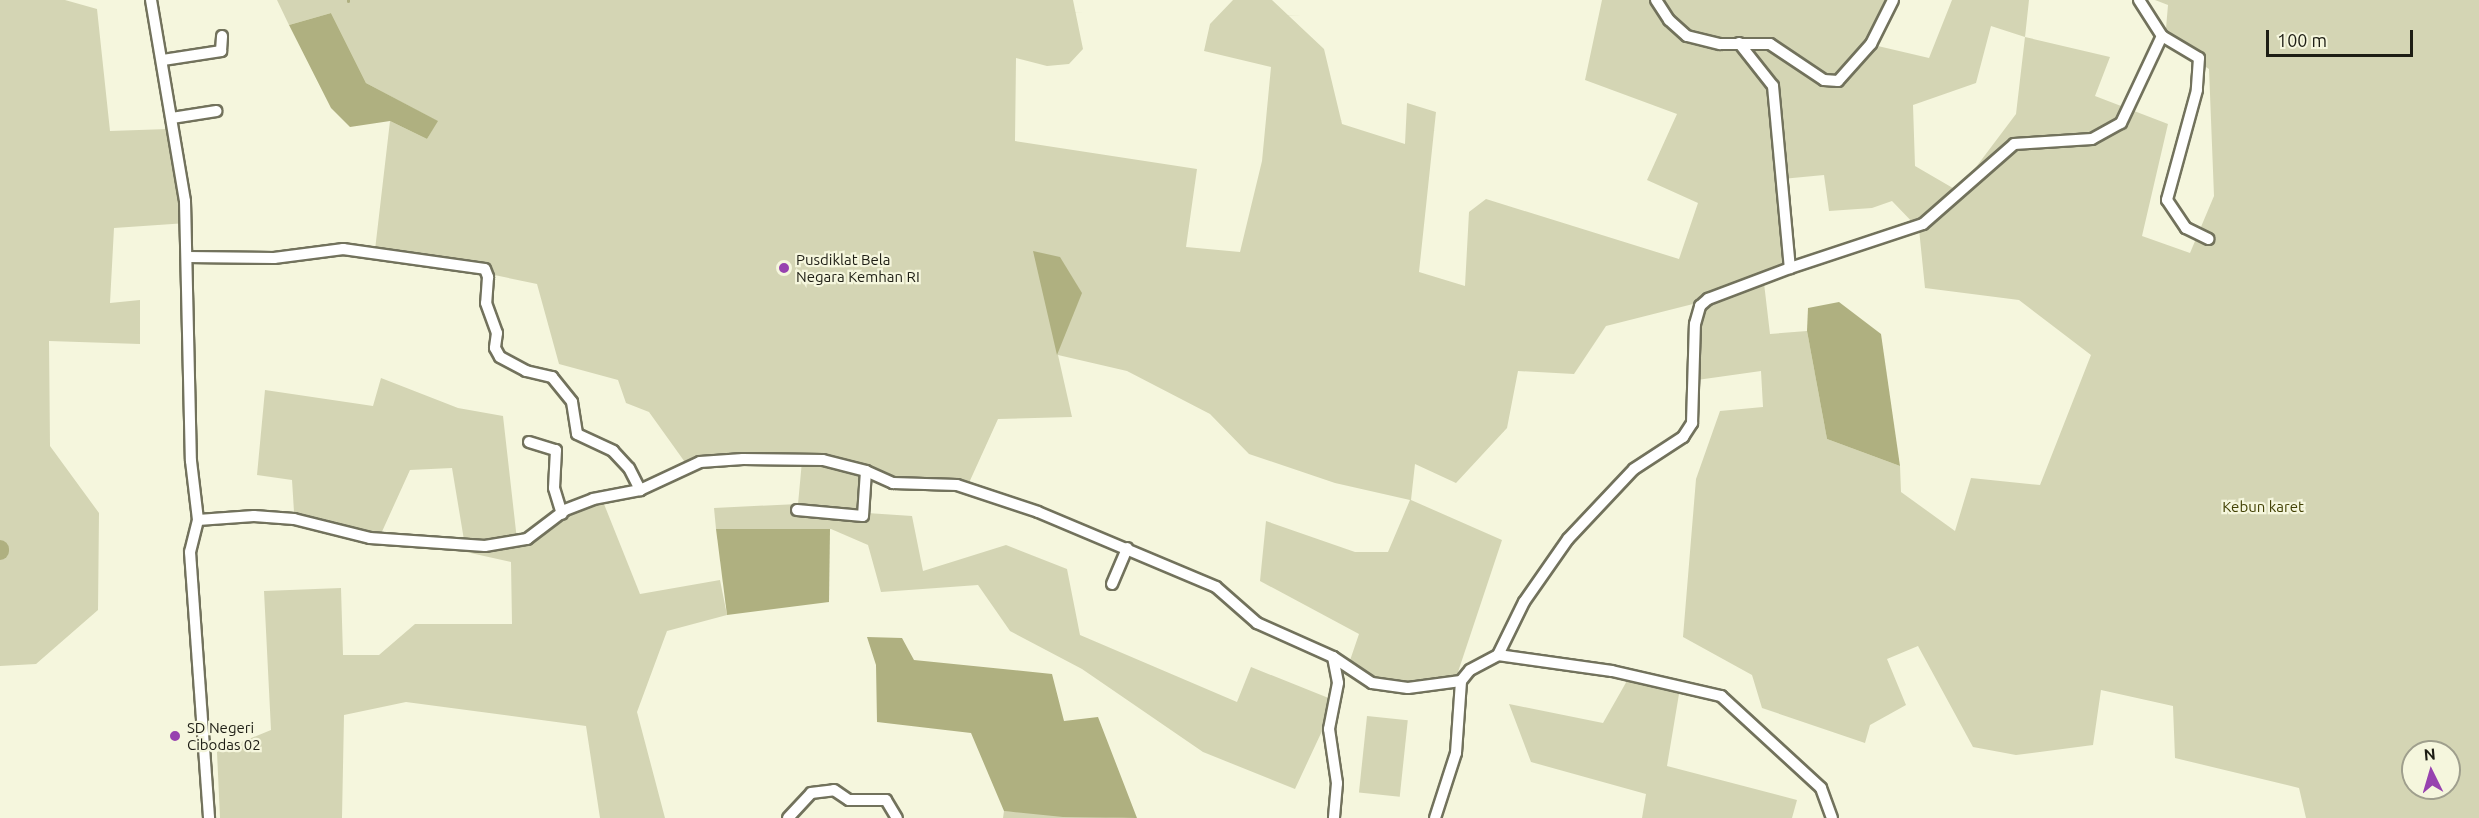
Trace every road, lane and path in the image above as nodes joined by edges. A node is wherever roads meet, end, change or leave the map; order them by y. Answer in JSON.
{"nodes":[{"id":1,"x":151,"y":0,"type":"edge"},
{"id":2,"x":1656,"y":0,"type":"edge"},
{"id":3,"x":1893,"y":0,"type":"edge"},
{"id":4,"x":2139,"y":0,"type":"edge"},
{"id":5,"x":222,"y":36,"type":"dead end"},
{"id":6,"x":2162,"y":36,"type":"junction"},
{"id":7,"x":1739,"y":44,"type":"junction"},
{"id":8,"x":163,"y":60,"type":"junction"},
{"id":9,"x":216,"y":111,"type":"dead end"},
{"id":10,"x":172,"y":118,"type":"junction"},
{"id":11,"x":2209,"y":239,"type":"dead end"},
{"id":12,"x":188,"y":257,"type":"junction"},
{"id":13,"x":1790,"y":268,"type":"junction"},
{"id":14,"x":529,"y":442,"type":"dead end"},
{"id":15,"x":867,"y":471,"type":"junction"},
{"id":16,"x":640,"y":490,"type":"junction"},
{"id":17,"x":797,"y":510,"type":"dead end"},
{"id":18,"x":562,"y":514,"type":"junction"},
{"id":19,"x":198,"y":520,"type":"junction"},
{"id":20,"x":1127,"y":548,"type":"junction"},
{"id":21,"x":1112,"y":584,"type":"dead end"},
{"id":22,"x":1498,"y":655,"type":"junction"},
{"id":23,"x":1333,"y":657,"type":"junction"},
{"id":24,"x":1461,"y":681,"type":"junction"},
{"id":25,"x":209,"y":818,"type":"edge"},
{"id":26,"x":788,"y":818,"type":"edge"},
{"id":27,"x":897,"y":818,"type":"edge"},
{"id":28,"x":1334,"y":818,"type":"edge"},
{"id":29,"x":1435,"y":818,"type":"edge"},
{"id":30,"x":1832,"y":818,"type":"edge"}],
"edges":[{"from":1,"to":8,"type":"street"},
{"from":2,"to":7,"type":"street"},
{"from":3,"to":7,"type":"street"},
{"from":4,"to":6,"type":"street"},
{"from":5,"to":8,"type":"street"},
{"from":6,"to":11,"type":"street"},
{"from":6,"to":13,"type":"street"},
{"from":7,"to":13,"type":"street"},
{"from":8,"to":10,"type":"street"},
{"from":9,"to":10,"type":"street"},
{"from":10,"to":12,"type":"street"},
{"from":12,"to":16,"type":"street"},
{"from":12,"to":19,"type":"street"},
{"from":13,"to":22,"type":"street"},
{"from":14,"to":18,"type":"street"},
{"from":15,"to":16,"type":"street"},
{"from":15,"to":17,"type":"street"},
{"from":15,"to":20,"type":"street"},
{"from":16,"to":18,"type":"street"},
{"from":18,"to":19,"type":"street"},
{"from":19,"to":25,"type":"street"},
{"from":20,"to":21,"type":"street"},
{"from":20,"to":23,"type":"street"},
{"from":22,"to":24,"type":"street"},
{"from":22,"to":30,"type":"street"},
{"from":23,"to":24,"type":"street"},
{"from":23,"to":28,"type":"street"},
{"from":24,"to":29,"type":"street"},
{"from":26,"to":27,"type":"street"}]}
